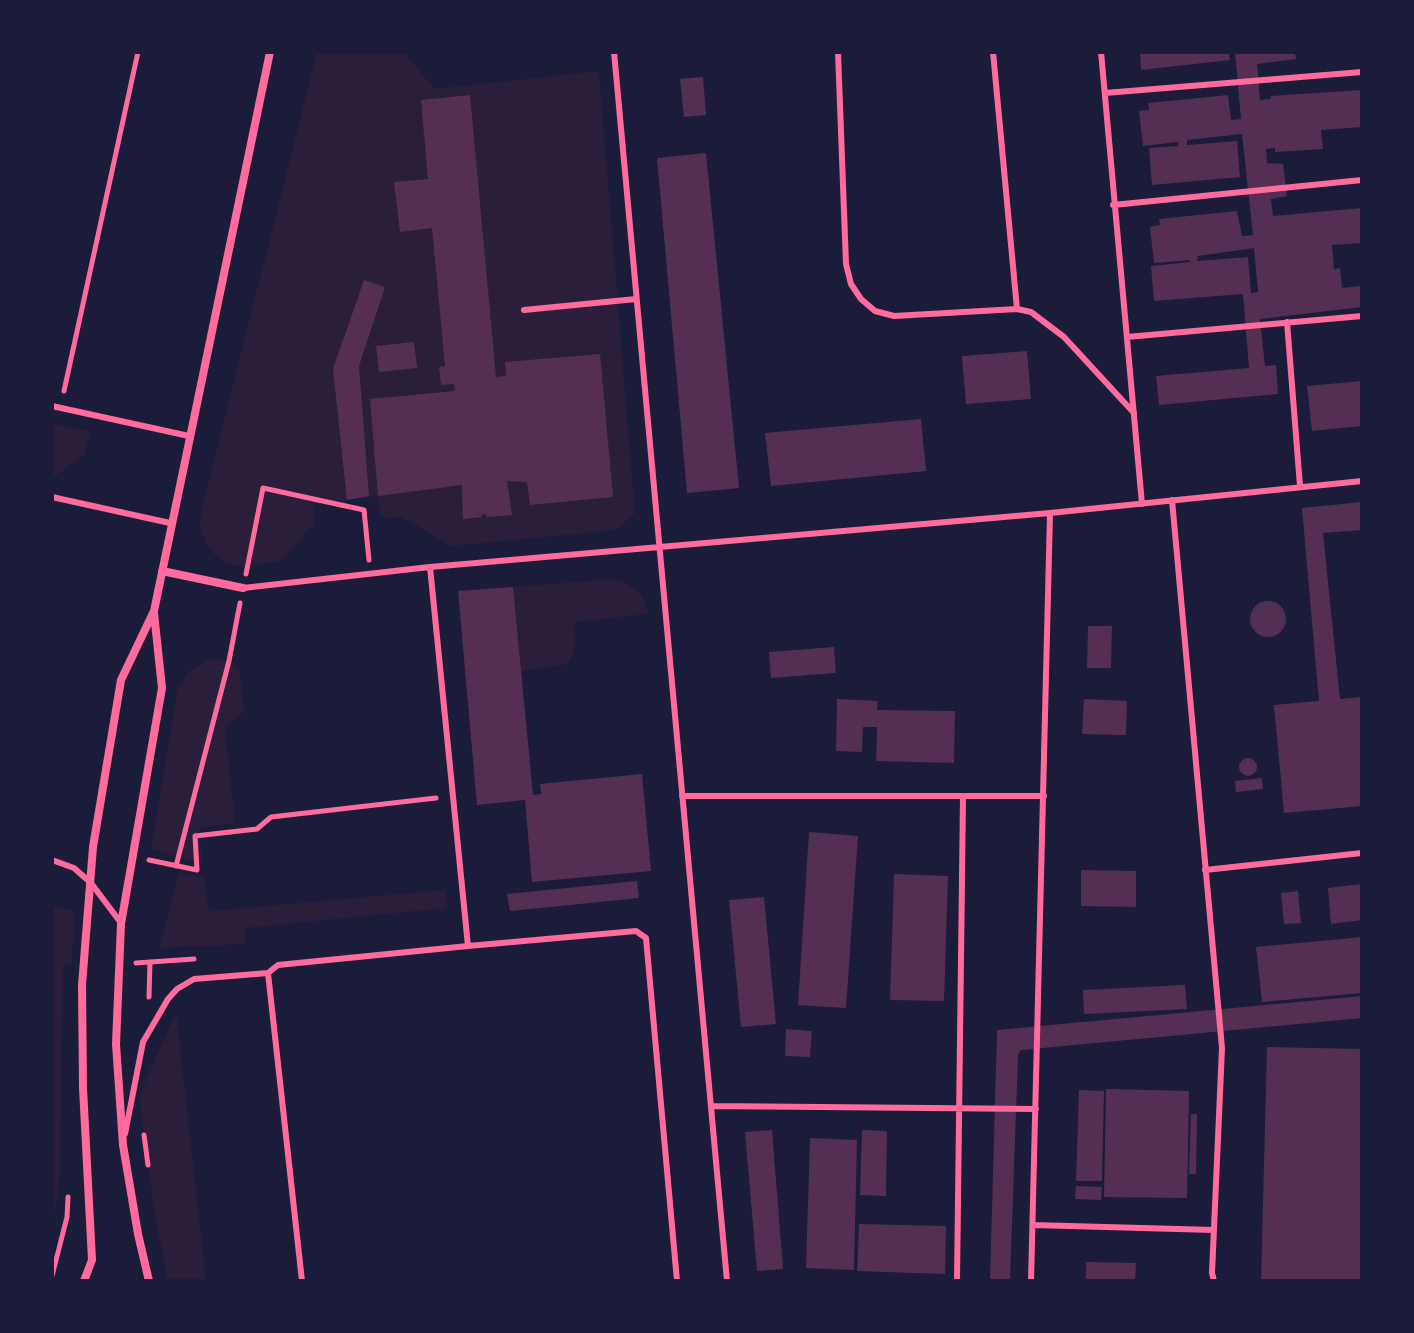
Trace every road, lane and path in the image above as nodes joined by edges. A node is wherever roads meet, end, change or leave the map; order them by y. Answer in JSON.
{"nodes":[{"id":1,"x":138,"y":52,"type":"edge"},
{"id":2,"x":270,"y":52,"type":"edge"},
{"id":3,"x":614,"y":52,"type":"edge"},
{"id":4,"x":838,"y":52,"type":"edge"},
{"id":5,"x":993,"y":52,"type":"edge"},
{"id":6,"x":1101,"y":52,"type":"edge"},
{"id":7,"x":1362,"y":72,"type":"edge"},
{"id":8,"x":1105,"y":93,"type":"junction"},
{"id":9,"x":1362,"y":180,"type":"edge"},
{"id":10,"x":1113,"y":205,"type":"junction"},
{"id":11,"x":636,"y":299,"type":"junction"},
{"id":12,"x":1017,"y":309,"type":"junction"},
{"id":13,"x":524,"y":310,"type":"dead end"},
{"id":14,"x":1362,"y":316,"type":"edge"},
{"id":15,"x":1287,"y":322,"type":"junction"},
{"id":16,"x":1127,"y":337,"type":"junction"},
{"id":17,"x":56,"y":407,"type":"edge"},
{"id":18,"x":1134,"y":413,"type":"junction"},
{"id":19,"x":189,"y":436,"type":"junction"},
{"id":20,"x":1362,"y":481,"type":"edge"},
{"id":21,"x":1300,"y":486,"type":"junction"},
{"id":22,"x":52,"y":497,"type":"edge"},
{"id":23,"x":1172,"y":500,"type":"junction"},
{"id":24,"x":1142,"y":504,"type":"junction"},
{"id":25,"x":1050,"y":513,"type":"junction"},
{"id":26,"x":170,"y":523,"type":"junction"},
{"id":27,"x":658,"y":547,"type":"junction"},
{"id":28,"x":430,"y":567,"type":"junction"},
{"id":29,"x":162,"y":571,"type":"junction"},
{"id":30,"x":370,"y":573,"type":"junction"},
{"id":31,"x":243,"y":588,"type":"junction"},
{"id":32,"x":154,"y":611,"type":"junction"},
{"id":33,"x":682,"y":796,"type":"junction"},
{"id":34,"x":963,"y":796,"type":"junction"},
{"id":35,"x":1044,"y":796,"type":"junction"},
{"id":36,"x":418,"y":800,"type":"dead end"},
{"id":37,"x":1362,"y":853,"type":"edge"},
{"id":38,"x":52,"y":860,"type":"edge"},
{"id":39,"x":176,"y":866,"type":"dead end"},
{"id":40,"x":197,"y":870,"type":"dead end"},
{"id":41,"x":1205,"y":870,"type":"junction"},
{"id":42,"x":91,"y":883,"type":"junction"},
{"id":43,"x":121,"y":924,"type":"junction"},
{"id":44,"x":468,"y":946,"type":"junction"},
{"id":45,"x":150,"y":962,"type":"dead end"},
{"id":46,"x":268,"y":973,"type":"junction"},
{"id":47,"x":148,"y":1034,"type":"junction"},
{"id":48,"x":712,"y":1106,"type":"junction"},
{"id":49,"x":957,"y":1109,"type":"junction"},
{"id":50,"x":1036,"y":1109,"type":"junction"},
{"id":51,"x":144,"y":1125,"type":"dead end"},
{"id":52,"x":123,"y":1145,"type":"junction"},
{"id":53,"x":148,"y":1171,"type":"dead end"},
{"id":54,"x":1033,"y":1225,"type":"junction"},
{"id":55,"x":1214,"y":1230,"type":"junction"},
{"id":56,"x":84,"y":1281,"type":"edge"},
{"id":57,"x":149,"y":1281,"type":"edge"},
{"id":58,"x":302,"y":1281,"type":"edge"},
{"id":59,"x":677,"y":1281,"type":"edge"},
{"id":60,"x":727,"y":1281,"type":"edge"},
{"id":61,"x":957,"y":1281,"type":"edge"},
{"id":62,"x":1031,"y":1281,"type":"edge"},
{"id":63,"x":1214,"y":1281,"type":"edge"}],
"edges":[{"from":1,"to":17,"type":"path"},
{"from":2,"to":19,"type":"street"},
{"from":3,"to":11,"type":"lane"},
{"from":4,"to":12,"type":"lane"},
{"from":5,"to":12,"type":"lane"},
{"from":6,"to":8,"type":"lane"},
{"from":7,"to":8,"type":"lane"},
{"from":8,"to":10,"type":"lane"},
{"from":9,"to":10,"type":"lane"},
{"from":10,"to":16,"type":"lane"},
{"from":11,"to":13,"type":"lane"},
{"from":11,"to":27,"type":"lane"},
{"from":12,"to":18,"type":"lane"},
{"from":14,"to":15,"type":"lane"},
{"from":15,"to":16,"type":"lane"},
{"from":15,"to":21,"type":"lane"},
{"from":16,"to":18,"type":"lane"},
{"from":17,"to":19,"type":"lane"},
{"from":18,"to":24,"type":"lane"},
{"from":19,"to":26,"type":"street"},
{"from":20,"to":21,"type":"lane"},
{"from":21,"to":23,"type":"lane"},
{"from":22,"to":26,"type":"lane"},
{"from":23,"to":24,"type":"lane"},
{"from":23,"to":41,"type":"lane"},
{"from":24,"to":25,"type":"lane"},
{"from":25,"to":27,"type":"lane"},
{"from":25,"to":35,"type":"lane"},
{"from":26,"to":29,"type":"street"},
{"from":27,"to":28,"type":"lane"},
{"from":27,"to":33,"type":"lane"},
{"from":28,"to":30,"type":"lane"},
{"from":28,"to":44,"type":"lane"},
{"from":29,"to":31,"type":"street"},
{"from":29,"to":32,"type":"street"},
{"from":30,"to":31,"type":"lane"},
{"from":30,"to":31,"type":"path"},
{"from":31,"to":39,"type":"path"},
{"from":32,"to":42,"type":"street"},
{"from":32,"to":43,"type":"street"},
{"from":33,"to":34,"type":"lane"},
{"from":33,"to":48,"type":"lane"},
{"from":34,"to":35,"type":"lane"},
{"from":34,"to":49,"type":"lane"},
{"from":35,"to":50,"type":"lane"},
{"from":36,"to":40,"type":"path"},
{"from":37,"to":41,"type":"lane"},
{"from":38,"to":42,"type":"lane"},
{"from":41,"to":55,"type":"lane"},
{"from":42,"to":43,"type":"lane"},
{"from":42,"to":56,"type":"street"},
{"from":43,"to":52,"type":"street"},
{"from":44,"to":46,"type":"lane"},
{"from":44,"to":59,"type":"lane"},
{"from":45,"to":47,"type":"path"},
{"from":46,"to":47,"type":"lane"},
{"from":46,"to":58,"type":"lane"},
{"from":47,"to":52,"type":"lane"},
{"from":48,"to":49,"type":"lane"},
{"from":48,"to":60,"type":"lane"},
{"from":49,"to":50,"type":"lane"},
{"from":49,"to":61,"type":"lane"},
{"from":50,"to":54,"type":"lane"},
{"from":51,"to":53,"type":"path"},
{"from":52,"to":57,"type":"street"},
{"from":54,"to":55,"type":"lane"},
{"from":54,"to":62,"type":"lane"},
{"from":55,"to":63,"type":"lane"}]}
